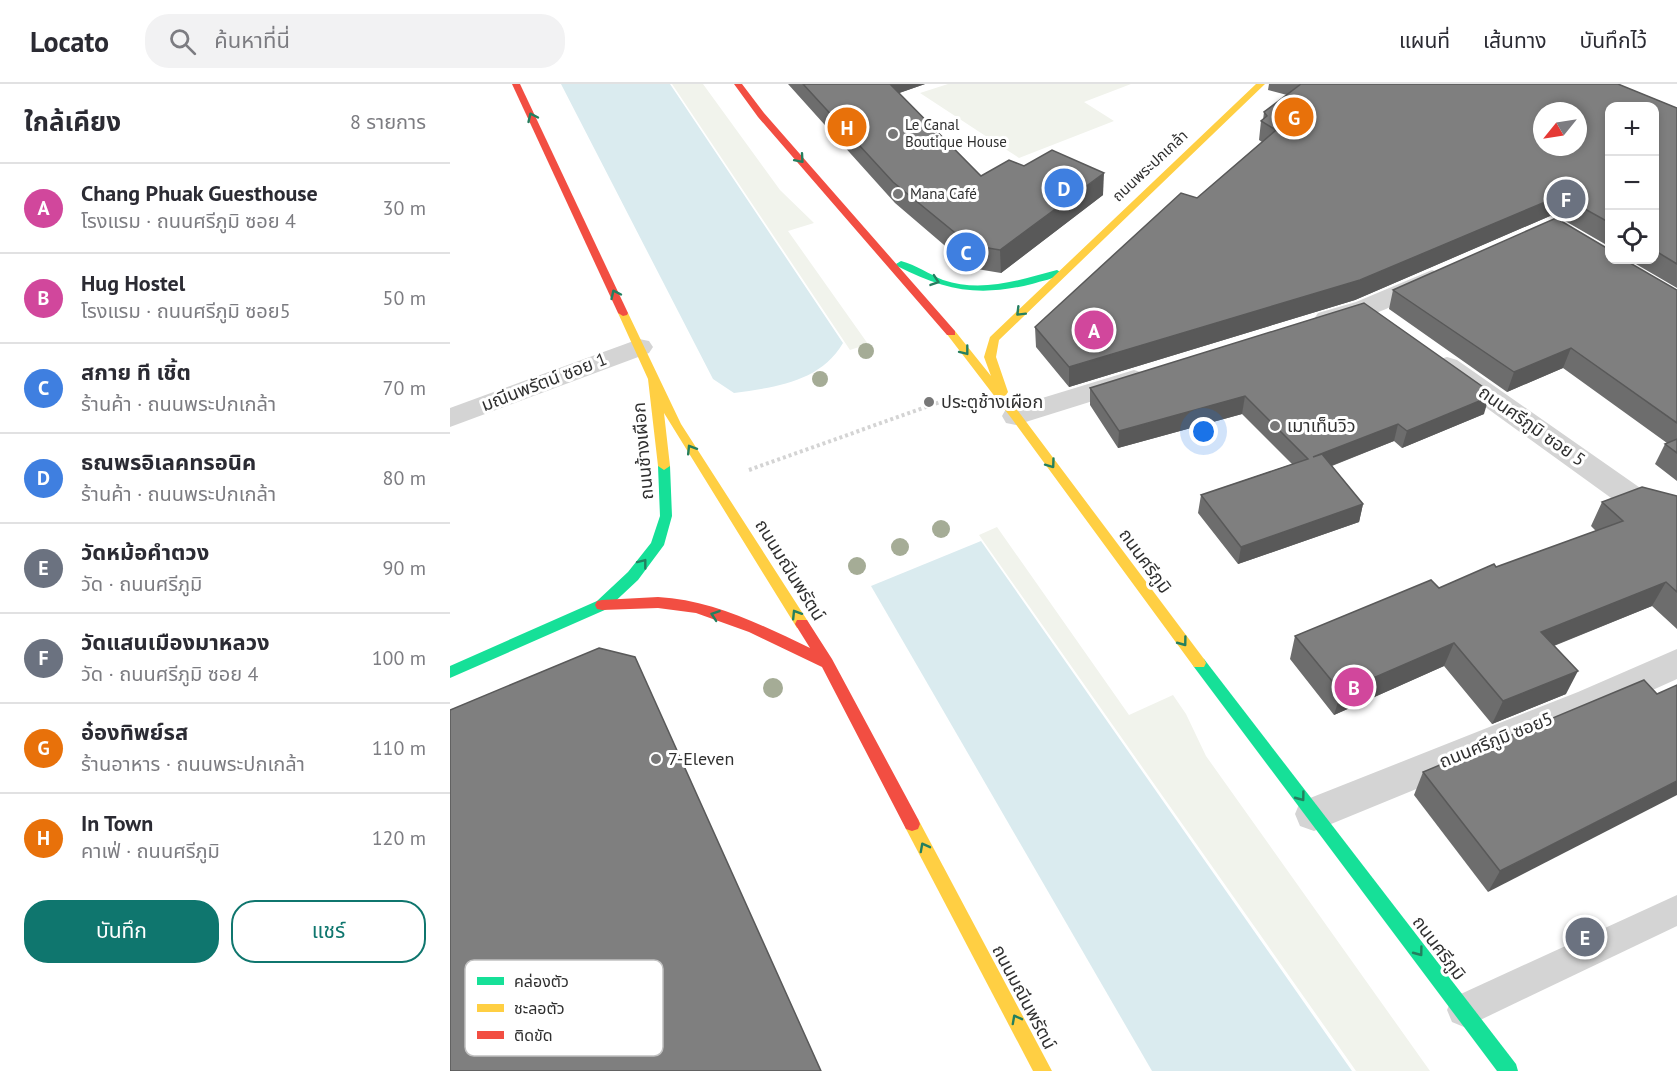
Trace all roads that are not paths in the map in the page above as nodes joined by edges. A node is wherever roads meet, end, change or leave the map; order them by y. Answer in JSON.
{"nodes":[{"id":1,"x":516,"y":84,"type":"edge"},
{"id":2,"x":738,"y":84,"type":"edge"},
{"id":3,"x":1261,"y":84,"type":"edge"},
{"id":4,"x":884,"y":254,"type":"junction"},
{"id":5,"x":1452,"y":269,"type":"edge"},
{"id":6,"x":1062,"y":271,"type":"junction"},
{"id":7,"x":1365,"y":308,"type":"junction"},
{"id":8,"x":1307,"y":326,"type":"edge"},
{"id":9,"x":1394,"y":328,"type":"edge"},
{"id":10,"x":639,"y":347,"type":"junction"},
{"id":11,"x":1423,"y":349,"type":"edge"},
{"id":12,"x":1159,"y":372,"type":"edge"},
{"id":13,"x":654,"y":379,"type":"junction"},
{"id":14,"x":1016,"y":416,"type":"junction"},
{"id":15,"x":450,"y":418,"type":"edge"},
{"id":16,"x":1677,"y":511,"type":"edge"},
{"id":17,"x":602,"y":605,"type":"junction"},
{"id":18,"x":827,"y":663,"type":"junction"},
{"id":19,"x":1677,"y":663,"type":"edge"},
{"id":20,"x":450,"y":672,"type":"edge"},
{"id":21,"x":1314,"y":814,"type":"junction"},
{"id":22,"x":1677,"y":910,"type":"edge"},
{"id":23,"x":1464,"y":1010,"type":"junction"},
{"id":24,"x":1043,"y":1071,"type":"edge"},
{"id":25,"x":1509,"y":1071,"type":"edge"}],
"edges":[{"from":10,"to":1,"type":"main road","name":"ถนนมณีนพรัตน์","one_way":true},
{"from":2,"to":4,"type":"main road","name":"ถนนศรีภูมิ","one_way":true},
{"from":3,"to":6,"type":"main road","name":"ถนนพระปกเกล้า"},
{"from":4,"to":6,"type":"main road","name":"ถนนพระปกเกล้า","one_way":true},
{"from":4,"to":14,"type":"main road","name":"ถนนศรีภูมิ","one_way":true},
{"from":5,"to":7,"type":"street"},
{"from":6,"to":14,"type":"main road","name":"ถนนพระปกเกล้า","one_way":true},
{"from":7,"to":8,"type":"street"},
{"from":7,"to":9,"type":"street"},
{"from":10,"to":13,"type":"main road","name":"ถนนมณีนพรัตน์"},
{"from":10,"to":15,"type":"street","name":"มณีนพรัตน์ ซอย 1"},
{"from":11,"to":16,"type":"street","name":"ถนนศรีภูมิ ซอย 5"},
{"from":12,"to":14,"type":"street"},
{"from":17,"to":13,"type":"main road","name":"ถนนช้างเผือก","one_way":true},
{"from":18,"to":13,"type":"main road","name":"ถนนมณีนพรัตน์","one_way":true},
{"from":14,"to":21,"type":"main road","name":"ถนนศรีภูมิ","one_way":true},
{"from":18,"to":17,"type":"main road","name":"ถนนช้างเผือก","one_way":true},
{"from":17,"to":20,"type":"main road","name":"ถนนช้างเผือก"},
{"from":24,"to":18,"type":"main road","name":"ถนนมณีนพรัตน์","one_way":true},
{"from":19,"to":21,"type":"street","name":"ถนนศรีภูมิ ซอย5"},
{"from":21,"to":23,"type":"main road","name":"ถนนศรีภูมิ","one_way":true},
{"from":22,"to":23,"type":"lane"},
{"from":23,"to":25,"type":"main road","name":"ถนนศรีภูมิ"}]}
